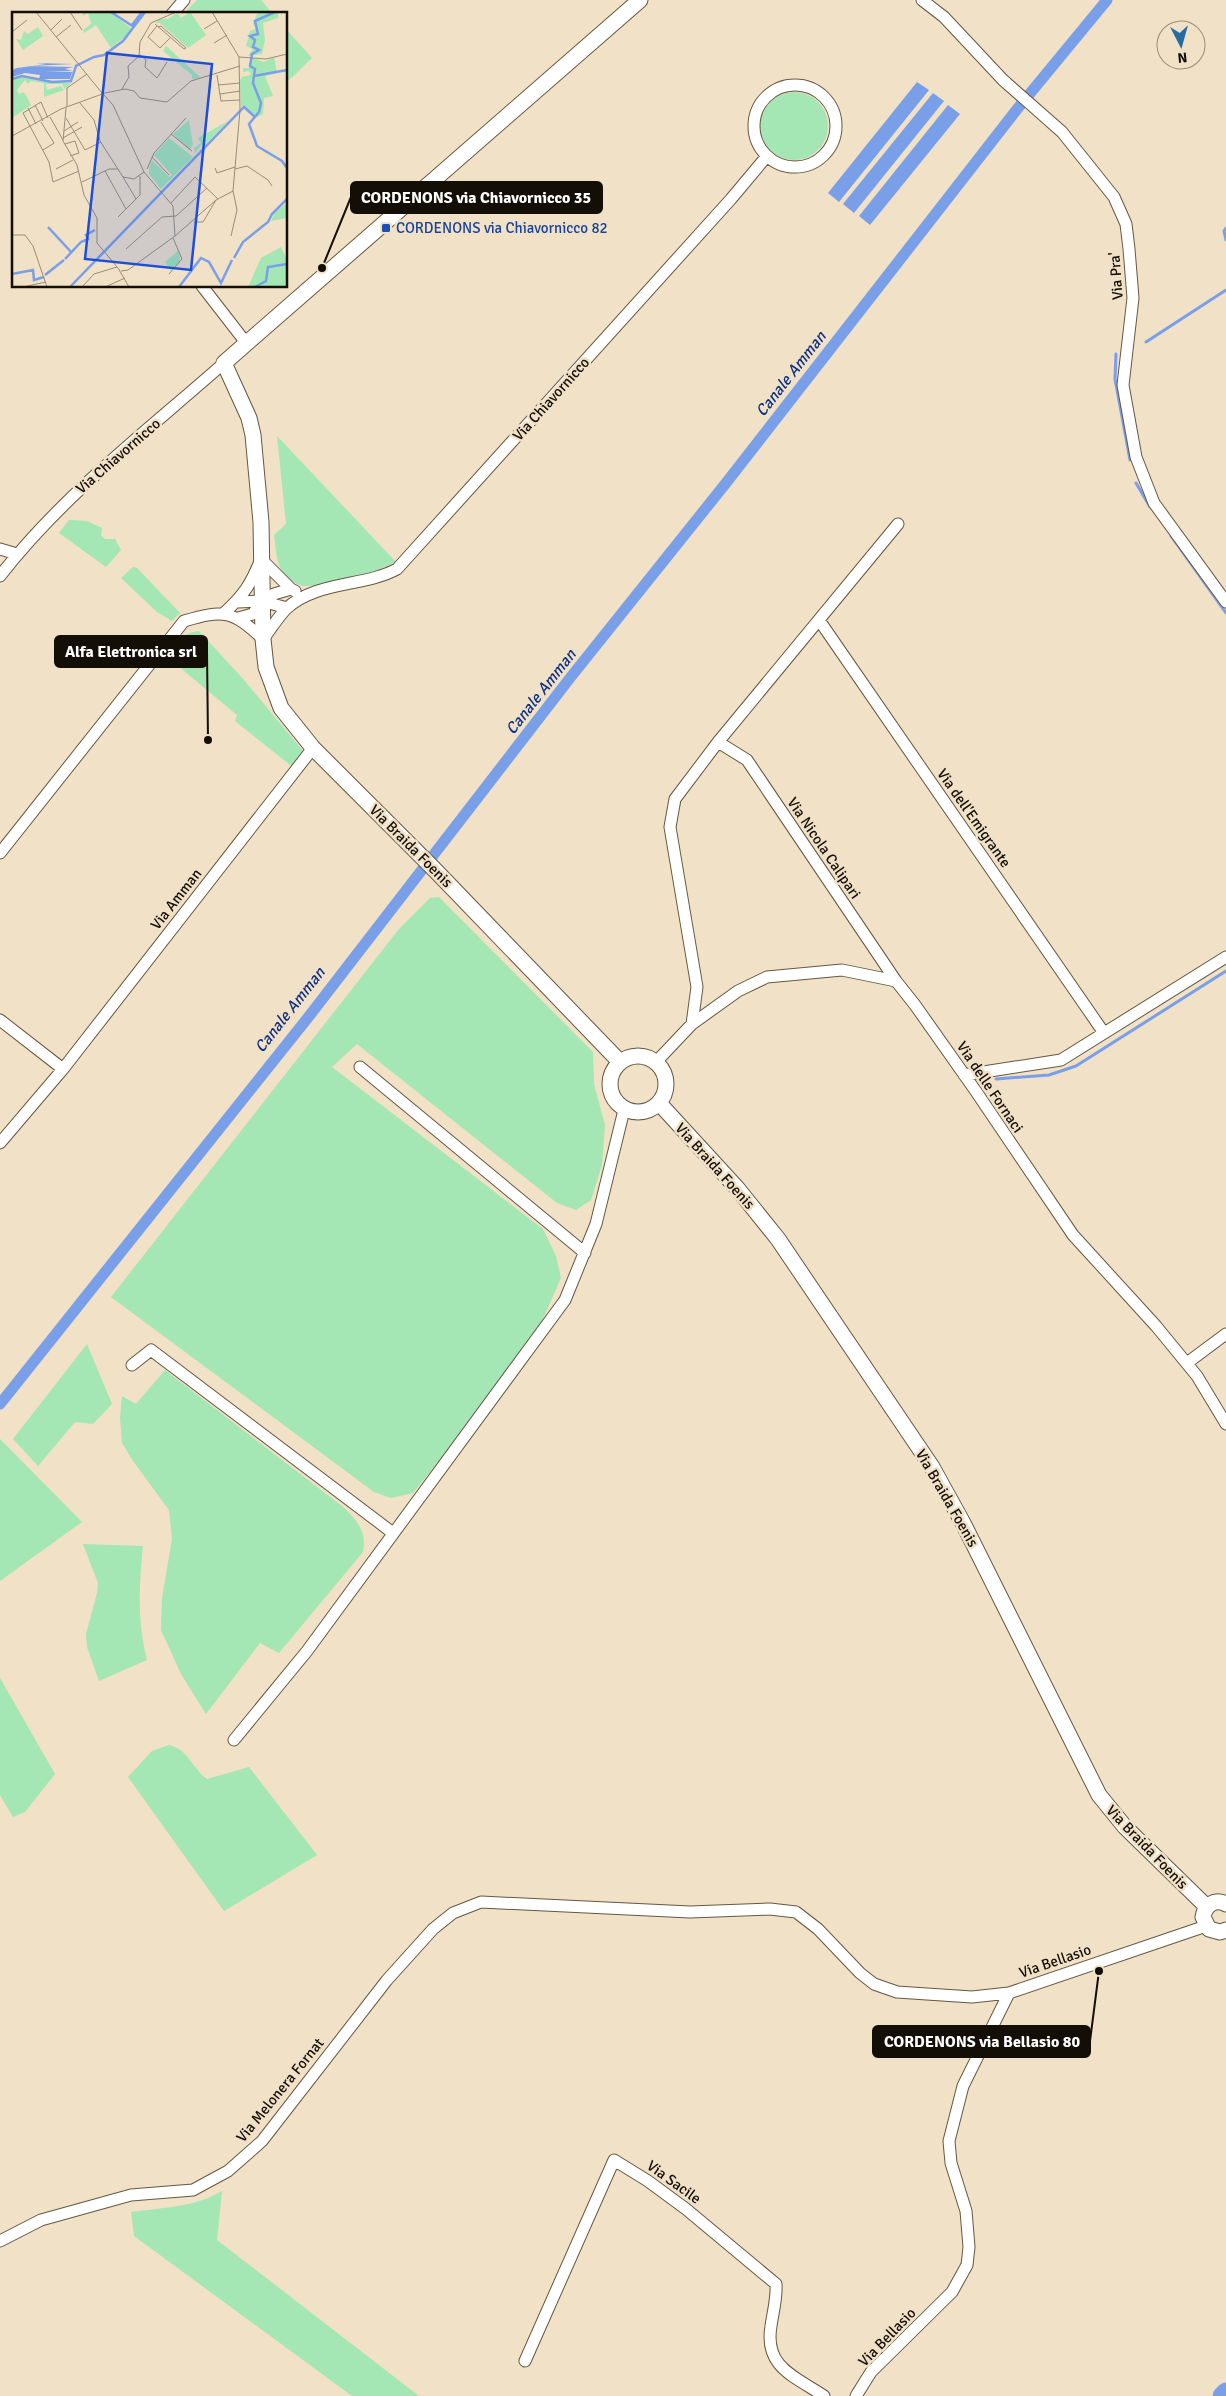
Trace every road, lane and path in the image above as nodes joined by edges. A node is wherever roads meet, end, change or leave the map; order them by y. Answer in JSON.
{"nodes":[{"id":1,"x":184,"y":0,"type":"edge"},
{"id":2,"x":640,"y":0,"type":"edge"},
{"id":3,"x":922,"y":0,"type":"edge"},
{"id":4,"x":174,"y":12,"type":"edge"},
{"id":5,"x":767,"y":156,"type":"junction"},
{"id":6,"x":204,"y":288,"type":"edge"},
{"id":7,"x":247,"y":344,"type":"junction"},
{"id":8,"x":224,"y":363,"type":"junction"},
{"id":9,"x":898,"y":524,"type":"dead end"},
{"id":10,"x":0,"y":549,"type":"edge"},
{"id":11,"x":17,"y":554,"type":"junction"},
{"id":12,"x":261,"y":559,"type":"junction"},
{"id":13,"x":0,"y":576,"type":"edge"},
{"id":14,"x":292,"y":589,"type":"junction"},
{"id":15,"x":306,"y":594,"type":"junction"},
{"id":16,"x":262,"y":601,"type":"junction"},
{"id":17,"x":237,"y":602,"type":"junction"},
{"id":18,"x":1226,"y":602,"type":"edge"},
{"id":19,"x":286,"y":608,"type":"junction"},
{"id":20,"x":224,"y":613,"type":"junction"},
{"id":21,"x":238,"y":618,"type":"junction"},
{"id":22,"x":819,"y":620,"type":"junction"},
{"id":23,"x":263,"y":639,"type":"junction"},
{"id":24,"x":718,"y":742,"type":"junction"},
{"id":25,"x":313,"y":748,"type":"junction"},
{"id":26,"x":0,"y":852,"type":"edge"},
{"id":27,"x":1226,"y":957,"type":"edge"},
{"id":28,"x":896,"y":981,"type":"junction"},
{"id":29,"x":0,"y":1020,"type":"edge"},
{"id":30,"x":692,"y":1024,"type":"junction"},
{"id":31,"x":1104,"y":1033,"type":"junction"},
{"id":32,"x":620,"y":1062,"type":"junction"},
{"id":33,"x":656,"y":1062,"type":"junction"},
{"id":34,"x":360,"y":1067,"type":"dead end"},
{"id":35,"x":63,"y":1069,"type":"junction"},
{"id":36,"x":964,"y":1075,"type":"junction"},
{"id":37,"x":658,"y":1103,"type":"junction"},
{"id":38,"x":624,"y":1110,"type":"junction"},
{"id":39,"x":0,"y":1143,"type":"edge"},
{"id":40,"x":584,"y":1252,"type":"junction"},
{"id":41,"x":1226,"y":1334,"type":"edge"},
{"id":42,"x":1186,"y":1363,"type":"junction"},
{"id":43,"x":132,"y":1365,"type":"dead end"},
{"id":44,"x":1226,"y":1424,"type":"edge"},
{"id":45,"x":393,"y":1534,"type":"junction"},
{"id":46,"x":234,"y":1740,"type":"dead end"},
{"id":47,"x":1226,"y":1904,"type":"edge"},
{"id":48,"x":1207,"y":1907,"type":"junction"},
{"id":49,"x":1206,"y":1926,"type":"junction"},
{"id":50,"x":1226,"y":1930,"type":"edge"},
{"id":51,"x":1009,"y":1993,"type":"junction"},
{"id":52,"x":0,"y":2241,"type":"edge"},
{"id":53,"x":525,"y":2361,"type":"dead end"},
{"id":54,"x":824,"y":2396,"type":"edge"},
{"id":55,"x":856,"y":2396,"type":"edge"}],
"edges":[{"from":1,"to":4,"type":"street"},
{"from":2,"to":7,"type":"street","name":"Via Chiavornicco"},
{"from":3,"to":18,"type":"street","name":"Via Pra'"},
{"from":5,"to":5,"type":"street"},
{"from":5,"to":15,"type":"street","name":"Via Chiavornicco"},
{"from":6,"to":7,"type":"street"},
{"from":7,"to":8,"type":"street","name":"Via Chiavornicco"},
{"from":8,"to":11,"type":"street","name":"Via Chiavornicco"},
{"from":8,"to":12,"type":"street"},
{"from":9,"to":22,"type":"street"},
{"from":10,"to":11,"type":"street"},
{"from":11,"to":13,"type":"street","name":"Via Chiavornicco"},
{"from":12,"to":14,"type":"street"},
{"from":12,"to":16,"type":"street"},
{"from":12,"to":17,"type":"street"},
{"from":14,"to":15,"type":"street"},
{"from":14,"to":16,"type":"street"},
{"from":15,"to":19,"type":"street","name":"Via Chiavornicco"},
{"from":16,"to":17,"type":"street"},
{"from":16,"to":19,"type":"street"},
{"from":16,"to":21,"type":"street"},
{"from":16,"to":23,"type":"street","name":"Via Braida Foenis"},
{"from":17,"to":20,"type":"street"},
{"from":19,"to":23,"type":"street","name":"Via Chiavornicco"},
{"from":20,"to":21,"type":"street"},
{"from":20,"to":26,"type":"street"},
{"from":21,"to":23,"type":"street"},
{"from":22,"to":24,"type":"street"},
{"from":22,"to":31,"type":"street","name":"Via dell'Emigrante"},
{"from":23,"to":25,"type":"street","name":"Via Braida Foenis"},
{"from":24,"to":28,"type":"street","name":"Via Nicola Calipari"},
{"from":24,"to":30,"type":"street"},
{"from":25,"to":32,"type":"street","name":"Via Braida Foenis"},
{"from":25,"to":35,"type":"street","name":"Via Amman"},
{"from":27,"to":31,"type":"street"},
{"from":28,"to":30,"type":"street"},
{"from":28,"to":36,"type":"street","name":"Via delle Fornaci"},
{"from":29,"to":35,"type":"street"},
{"from":30,"to":33,"type":"street"},
{"from":31,"to":36,"type":"street"},
{"from":32,"to":33,"type":"street"},
{"from":32,"to":38,"type":"street"},
{"from":33,"to":37,"type":"street"},
{"from":34,"to":40,"type":"street"},
{"from":35,"to":39,"type":"street","name":"Via Amman"},
{"from":36,"to":42,"type":"street","name":"Via delle Fornaci"},
{"from":37,"to":38,"type":"street"},
{"from":37,"to":48,"type":"street","name":"Via Braida Foenis"},
{"from":38,"to":40,"type":"street"},
{"from":40,"to":45,"type":"street"},
{"from":41,"to":42,"type":"street"},
{"from":42,"to":44,"type":"street","name":"Via delle Fornaci"},
{"from":43,"to":45,"type":"street"},
{"from":45,"to":46,"type":"street"},
{"from":47,"to":48,"type":"street"},
{"from":48,"to":49,"type":"street"},
{"from":49,"to":50,"type":"street"},
{"from":49,"to":51,"type":"street","name":"Via Bellasio"},
{"from":51,"to":52,"type":"street","name":"Via Melonera Fornat"},
{"from":51,"to":55,"type":"street","name":"Via Bellasio"},
{"from":53,"to":54,"type":"street","name":"Via Sacile"}]}
